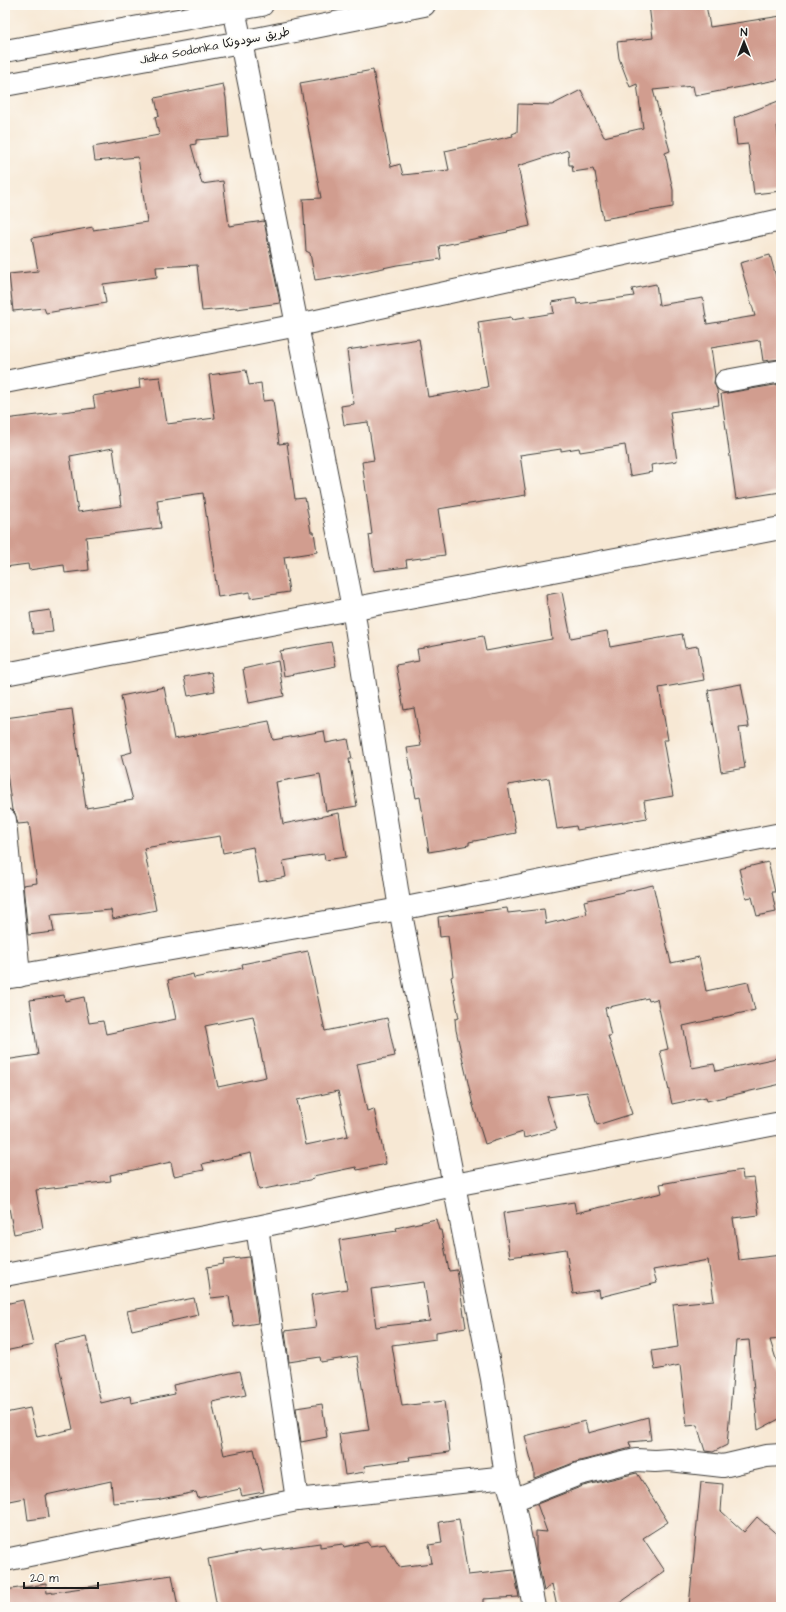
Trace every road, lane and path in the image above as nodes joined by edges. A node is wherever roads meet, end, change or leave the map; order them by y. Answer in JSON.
{"nodes":[{"id":1,"x":262,"y":5,"type":"edge"},
{"id":2,"x":424,"y":5,"type":"edge"},
{"id":3,"x":233,"y":8,"type":"edge"},
{"id":4,"x":241,"y":42,"type":"junction"},
{"id":5,"x":5,"y":51,"type":"edge"},
{"id":6,"x":5,"y":85,"type":"edge"},
{"id":7,"x":781,"y":220,"type":"edge"},
{"id":8,"x":298,"y":325,"type":"junction"},
{"id":9,"x":781,"y":371,"type":"edge"},
{"id":10,"x":726,"y":381,"type":"dead end"},
{"id":11,"x":5,"y":382,"type":"edge"},
{"id":12,"x":781,"y":528,"type":"edge"},
{"id":13,"x":353,"y":608,"type":"junction"},
{"id":14,"x":5,"y":674,"type":"edge"},
{"id":15,"x":5,"y":820,"type":"edge"},
{"id":16,"x":781,"y":834,"type":"edge"},
{"id":17,"x":400,"y":909,"type":"junction"},
{"id":18,"x":12,"y":977,"type":"edge"},
{"id":19,"x":781,"y":1123,"type":"edge"},
{"id":20,"x":454,"y":1185,"type":"junction"},
{"id":21,"x":257,"y":1227,"type":"junction"},
{"id":22,"x":5,"y":1275,"type":"edge"},
{"id":23,"x":781,"y":1455,"type":"edge"},
{"id":24,"x":506,"y":1477,"type":"junction"},
{"id":25,"x":297,"y":1500,"type":"junction"},
{"id":26,"x":513,"y":1500,"type":"junction"},
{"id":27,"x":5,"y":1560,"type":"edge"},
{"id":28,"x":534,"y":1607,"type":"edge"}],
"edges":[{"from":1,"to":3,"type":"street"},
{"from":2,"to":4,"type":"street","name":"Jidka Sodonka طريق سودونكا"},
{"from":3,"to":4,"type":"street"},
{"from":3,"to":5,"type":"street"},
{"from":4,"to":6,"type":"street","name":"Jidka Sodonka طريق سودونكا"},
{"from":4,"to":8,"type":"street"},
{"from":7,"to":8,"type":"street"},
{"from":8,"to":11,"type":"street"},
{"from":8,"to":13,"type":"street"},
{"from":9,"to":10,"type":"street"},
{"from":12,"to":13,"type":"street"},
{"from":13,"to":14,"type":"street"},
{"from":13,"to":17,"type":"street"},
{"from":15,"to":18,"type":"street"},
{"from":16,"to":17,"type":"street"},
{"from":17,"to":18,"type":"street"},
{"from":17,"to":20,"type":"street"},
{"from":19,"to":20,"type":"street"},
{"from":20,"to":21,"type":"street"},
{"from":20,"to":24,"type":"street"},
{"from":21,"to":22,"type":"street"},
{"from":21,"to":25,"type":"street"},
{"from":23,"to":26,"type":"street"},
{"from":24,"to":25,"type":"street"},
{"from":24,"to":26,"type":"street"},
{"from":25,"to":27,"type":"street"},
{"from":26,"to":28,"type":"street"}]}
